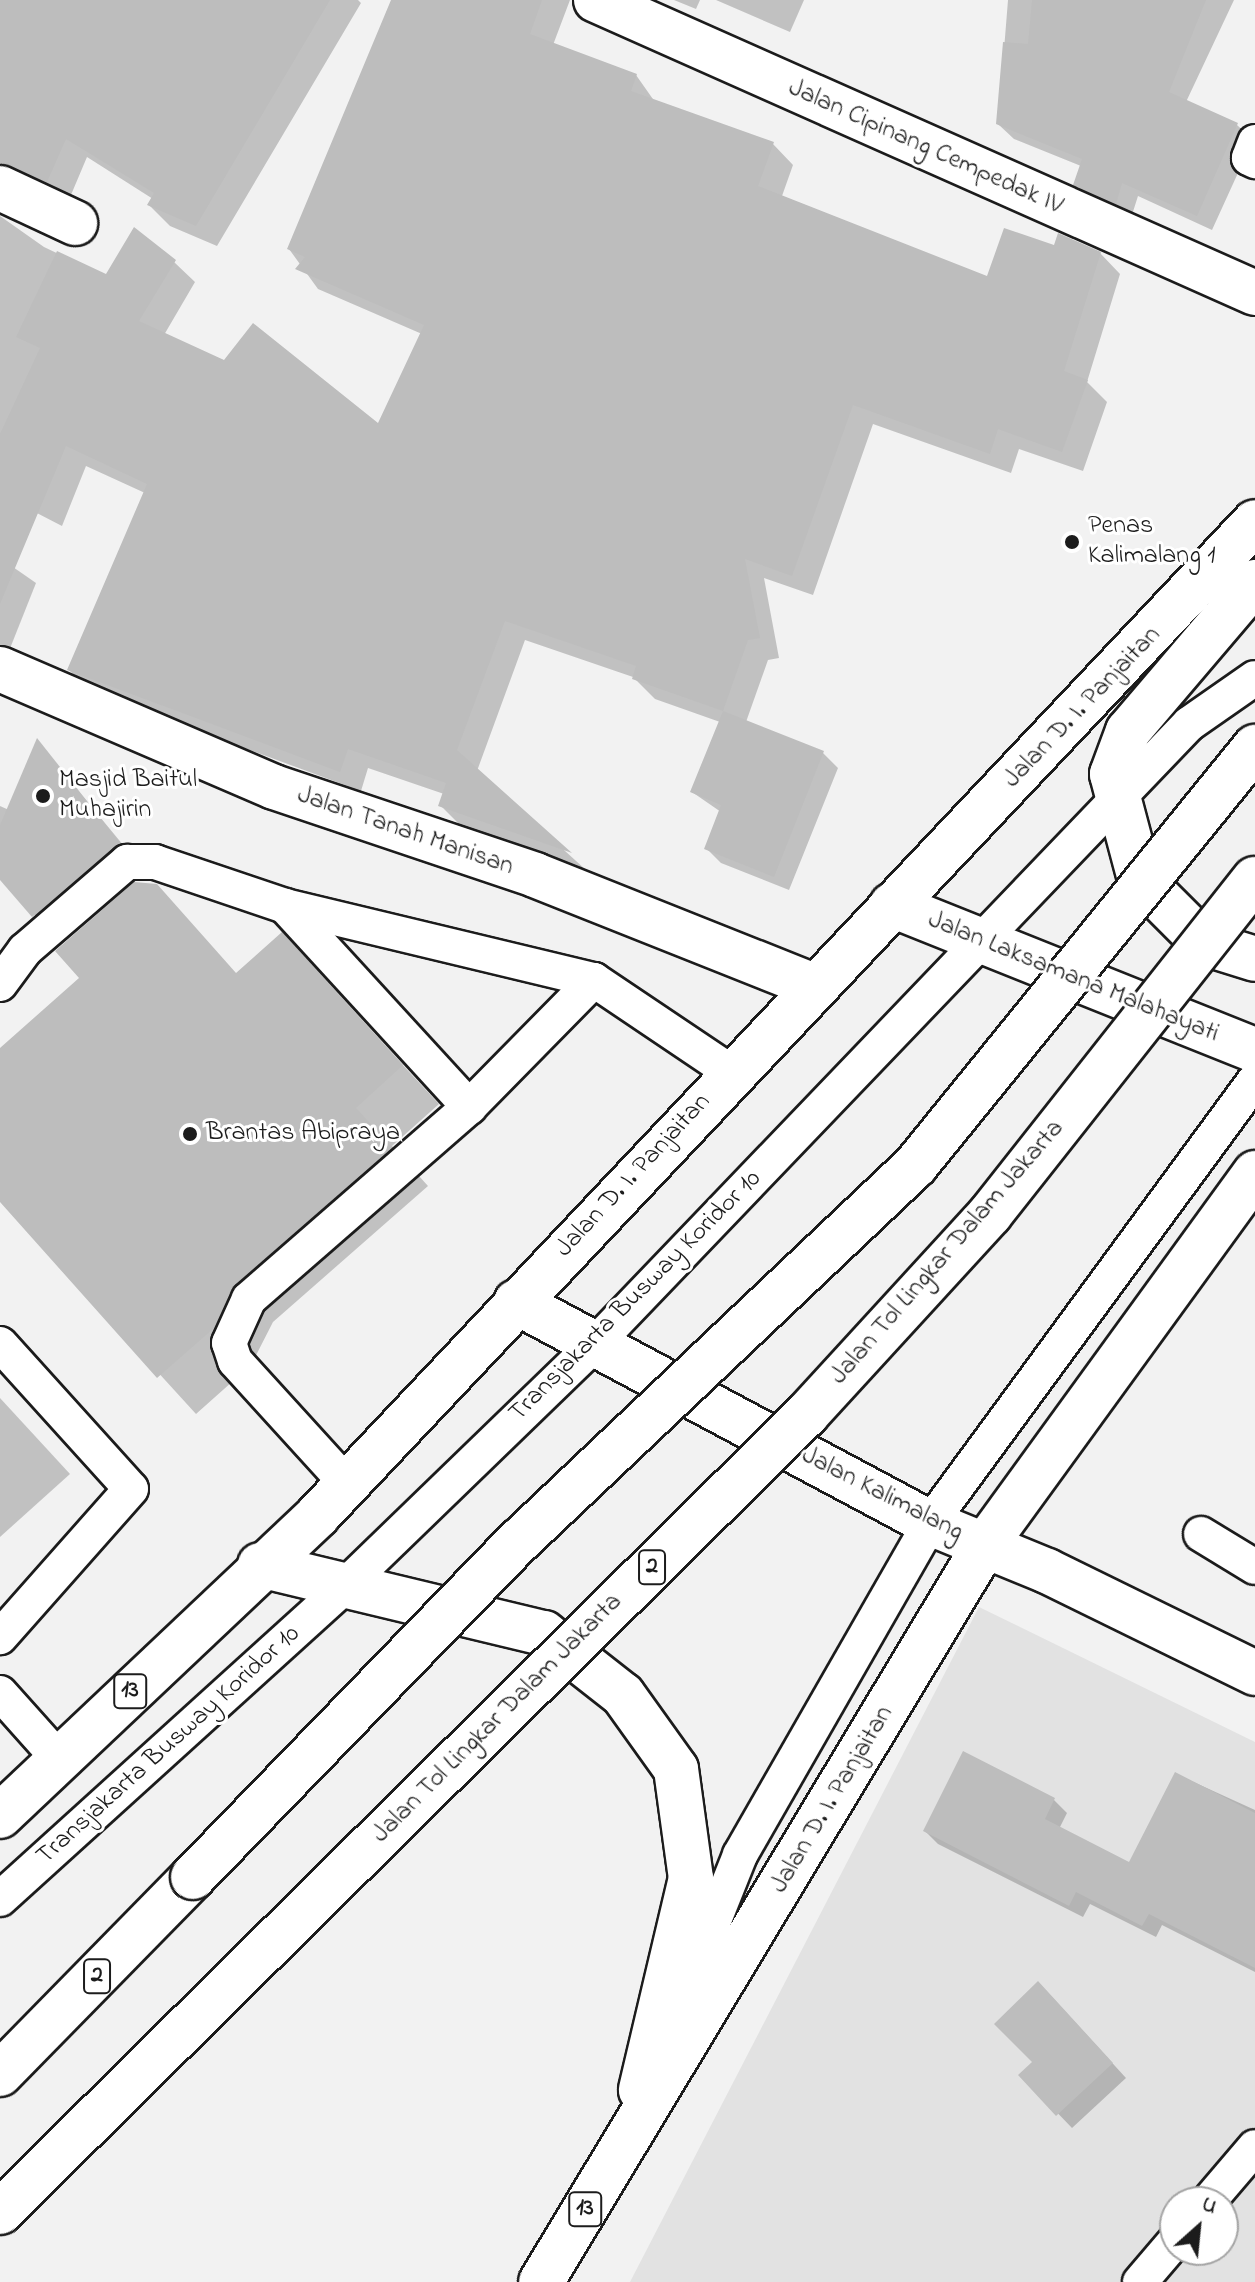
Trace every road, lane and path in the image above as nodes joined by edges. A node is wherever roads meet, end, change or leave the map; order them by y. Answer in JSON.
{"nodes":[{"id":1,"x":596,"y":0,"type":"edge"},
{"id":2,"x":1255,"y":142,"type":"edge"},
{"id":3,"x":1255,"y":161,"type":"edge"},
{"id":4,"x":0,"y":188,"type":"edge"},
{"id":5,"x":75,"y":223,"type":"dead end"},
{"id":6,"x":1255,"y":293,"type":"edge"},
{"id":7,"x":1255,"y":522,"type":"edge"},
{"id":8,"x":1255,"y":582,"type":"edge"},
{"id":9,"x":0,"y":669,"type":"edge"},
{"id":10,"x":1255,"y":678,"type":"edge"},
{"id":11,"x":1255,"y":747,"type":"edge"},
{"id":12,"x":1117,"y":801,"type":"junction"},
{"id":13,"x":1255,"y":879,"type":"edge"},
{"id":14,"x":892,"y":905,"type":"junction"},
{"id":15,"x":285,"y":906,"type":"junction"},
{"id":16,"x":975,"y":942,"type":"junction"},
{"id":17,"x":1255,"y":959,"type":"edge"},
{"id":18,"x":594,"y":980,"type":"junction"},
{"id":19,"x":0,"y":984,"type":"edge"},
{"id":20,"x":814,"y":986,"type":"junction"},
{"id":21,"x":1255,"y":1050,"type":"edge"},
{"id":22,"x":731,"y":1072,"type":"junction"},
{"id":23,"x":1255,"y":1080,"type":"edge"},
{"id":24,"x":469,"y":1107,"type":"junction"},
{"id":25,"x":1255,"y":1173,"type":"edge"},
{"id":26,"x":516,"y":1302,"type":"junction"},
{"id":27,"x":0,"y":1344,"type":"edge"},
{"id":28,"x":595,"y":1344,"type":"junction"},
{"id":29,"x":347,"y":1484,"type":"junction"},
{"id":30,"x":930,"y":1523,"type":"junction"},
{"id":31,"x":1201,"y":1534,"type":"dead end"},
{"id":32,"x":985,"y":1545,"type":"junction"},
{"id":33,"x":260,"y":1565,"type":"junction"},
{"id":34,"x":1255,"y":1567,"type":"edge"},
{"id":35,"x":346,"y":1585,"type":"junction"},
{"id":36,"x":0,"y":1637,"type":"edge"},
{"id":37,"x":1255,"y":1673,"type":"edge"},
{"id":38,"x":0,"y":1693,"type":"edge"},
{"id":39,"x":59,"y":1759,"type":"junction"},
{"id":40,"x":0,"y":1816,"type":"edge"},
{"id":41,"x":193,"y":1877,"type":"junction"},
{"id":42,"x":0,"y":1899,"type":"edge"},
{"id":43,"x":0,"y":2034,"type":"edge"},
{"id":44,"x":0,"y":2074,"type":"edge"},
{"id":45,"x":629,"y":2135,"type":"junction"},
{"id":46,"x":1255,"y":2147,"type":"edge"},
{"id":47,"x":1222,"y":2186,"type":"edge"},
{"id":48,"x":0,"y":2212,"type":"edge"},
{"id":49,"x":1159,"y":2260,"type":"edge"},
{"id":50,"x":541,"y":2282,"type":"edge"},
{"id":51,"x":1140,"y":2282,"type":"edge"}],
"edges":[{"from":1,"to":6,"type":"main road","name":"Jalan Cipinang Cempedak IV"},
{"from":2,"to":3,"type":"lane"},
{"from":4,"to":5,"type":"main road"},
{"from":7,"to":14,"type":"main road","name":"Jalan D. I. Panjaitan"},
{"from":8,"to":12,"type":"main road"},
{"from":9,"to":20,"type":"main road","name":"Jalan Tanah Manisan"},
{"from":10,"to":12,"type":"lane","name":"Transjakarta Busway Koridor 10"},
{"from":11,"to":41,"type":"main road","number":"2","bridge":true},
{"from":12,"to":16,"type":"lane","name":"Transjakarta Busway Koridor 10"},
{"from":12,"to":17,"type":"main road"},
{"from":13,"to":48,"type":"main road","name":"Jalan Tol Lingkar Dalam Jakarta","number":"2","bridge":true},
{"from":14,"to":16,"type":"main road","name":"Jalan Laksamana Malahayati"},
{"from":14,"to":20,"type":"main road","name":"Jalan D. I. Panjaitan"},
{"from":15,"to":18,"type":"lane"},
{"from":15,"to":19,"type":"lane"},
{"from":15,"to":24,"type":"lane"},
{"from":16,"to":21,"type":"main road","name":"Jalan Laksamana Malahayati"},
{"from":16,"to":28,"type":"lane","name":"Transjakarta Busway Koridor 10"},
{"from":18,"to":22,"type":"lane"},
{"from":18,"to":24,"type":"lane"},
{"from":20,"to":22,"type":"main road","name":"Jalan D. I. Panjaitan"},
{"from":22,"to":26,"type":"main road","name":"Jalan D. I. Panjaitan"},
{"from":23,"to":30,"type":"lane"},
{"from":24,"to":29,"type":"lane"},
{"from":25,"to":32,"type":"main road","name":"Jalan D. I. Panjaitan"},
{"from":26,"to":28,"type":"main road","name":"Jalan Kalimalang"},
{"from":26,"to":29,"type":"main road","name":"Jalan D. I. Panjaitan"},
{"from":27,"to":36,"type":"lane"},
{"from":28,"to":30,"type":"main road","name":"Jalan Kalimalang"},
{"from":28,"to":35,"type":"lane","name":"Transjakarta Busway Koridor 10"},
{"from":29,"to":33,"type":"main road","name":"Jalan D. I. Panjaitan"},
{"from":30,"to":32,"type":"main road","name":"Jalan Kalimalang"},
{"from":30,"to":45,"type":"lane"},
{"from":31,"to":34,"type":"lane"},
{"from":32,"to":37,"type":"main road","name":"Jalan Kalimalang"},
{"from":32,"to":45,"type":"main road","name":"Jalan D. I. Panjaitan"},
{"from":33,"to":35,"type":"main road"},
{"from":33,"to":39,"type":"main road","name":"Jalan D. I. Panjaitan","number":"13"},
{"from":35,"to":42,"type":"lane","name":"Transjakarta Busway Koridor 10"},
{"from":35,"to":45,"type":"main road"},
{"from":38,"to":39,"type":"lane"},
{"from":39,"to":40,"type":"main road","name":"Jalan D. I. Panjaitan","number":"13"},
{"from":41,"to":43,"type":"main road"},
{"from":41,"to":44,"type":"main road","number":"2"},
{"from":45,"to":50,"type":"main road","name":"Jalan D. I. Panjaitan","number":"13"},
{"from":46,"to":47,"type":"lane"},
{"from":49,"to":51,"type":"lane"}]}
